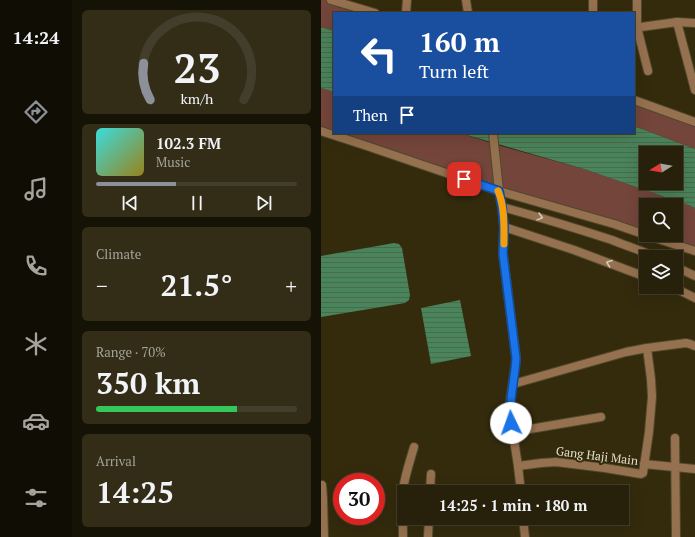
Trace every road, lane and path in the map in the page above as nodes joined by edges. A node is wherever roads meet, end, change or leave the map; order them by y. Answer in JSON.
{"nodes":[{"id":1,"x":331,"y":0,"type":"edge"},
{"id":2,"x":407,"y":0,"type":"edge"},
{"id":3,"x":465,"y":0,"type":"edge"},
{"id":4,"x":593,"y":0,"type":"edge"},
{"id":5,"x":637,"y":0,"type":"edge"},
{"id":6,"x":343,"y":2,"type":"edge"},
{"id":7,"x":372,"y":12,"type":"edge"},
{"id":8,"x":405,"y":12,"type":"edge"},
{"id":9,"x":467,"y":12,"type":"edge"},
{"id":10,"x":593,"y":12,"type":"edge"},
{"id":11,"x":677,"y":22,"type":"junction"},
{"id":12,"x":695,"y":23,"type":"edge"},
{"id":13,"x":635,"y":28,"type":"edge"},
{"id":14,"x":648,"y":71,"type":"dead end"},
{"id":15,"x":695,"y":90,"type":"edge"},
{"id":16,"x":635,"y":100,"type":"edge"},
{"id":17,"x":695,"y":122,"type":"edge"},
{"id":18,"x":321,"y":132,"type":"edge"},
{"id":19,"x":493,"y":134,"type":"edge"},
{"id":20,"x":499,"y":191,"type":"junction"},
{"id":21,"x":502,"y":207,"type":"junction"},
{"id":22,"x":504,"y":227,"type":"junction"},
{"id":23,"x":639,"y":233,"type":"edge"},
{"id":24,"x":667,"y":242,"type":"edge"},
{"id":25,"x":639,"y":250,"type":"edge"},
{"id":26,"x":695,"y":251,"type":"edge"},
{"id":27,"x":683,"y":270,"type":"edge"},
{"id":28,"x":639,"y":274,"type":"edge"},
{"id":29,"x":695,"y":276,"type":"edge"},
{"id":30,"x":683,"y":292,"type":"edge"},
{"id":31,"x":695,"y":298,"type":"edge"},
{"id":32,"x":695,"y":346,"type":"edge"},
{"id":33,"x":647,"y":348,"type":"junction"},
{"id":34,"x":513,"y":384,"type":"junction"},
{"id":35,"x":601,"y":417,"type":"dead end"},
{"id":36,"x":512,"y":432,"type":"junction"},
{"id":37,"x":675,"y":438,"type":"dead end"},
{"id":38,"x":414,"y":447,"type":"dead end"},
{"id":39,"x":644,"y":464,"type":"junction"},
{"id":40,"x":519,"y":466,"type":"junction"},
{"id":41,"x":675,"y":467,"type":"junction"},
{"id":42,"x":695,"y":470,"type":"edge"},
{"id":43,"x":431,"y":474,"type":"dead end"},
{"id":44,"x":322,"y":485,"type":"dead end"},
{"id":45,"x":430,"y":485,"type":"edge"},
{"id":46,"x":520,"y":485,"type":"edge"},
{"id":47,"x":429,"y":525,"type":"edge"},
{"id":48,"x":524,"y":525,"type":"edge"},
{"id":49,"x":324,"y":537,"type":"edge"},
{"id":50,"x":403,"y":537,"type":"edge"},
{"id":51,"x":428,"y":537,"type":"edge"},
{"id":52,"x":525,"y":537,"type":"edge"},
{"id":53,"x":676,"y":537,"type":"edge"}],
"edges":[{"from":1,"to":6,"type":"street"},
{"from":2,"to":8,"type":"street"},
{"from":3,"to":9,"type":"street"},
{"from":4,"to":10,"type":"street"},
{"from":5,"to":13,"type":"street"},
{"from":6,"to":7,"type":"street"},
{"from":11,"to":12,"type":"street"},
{"from":11,"to":13,"type":"street"},
{"from":11,"to":15,"type":"street"},
{"from":13,"to":14,"type":"street"},
{"from":16,"to":17,"type":"street"},
{"from":18,"to":20,"type":"street"},
{"from":19,"to":20,"type":"street"},
{"from":20,"to":21,"type":"street"},
{"from":20,"to":23,"type":"street"},
{"from":21,"to":22,"type":"street"},
{"from":21,"to":25,"type":"street","one_way":true},
{"from":28,"to":22,"type":"street","one_way":true},
{"from":22,"to":34,"type":"street"},
{"from":24,"to":26,"type":"street"},
{"from":27,"to":29,"type":"street"},
{"from":30,"to":31,"type":"street"},
{"from":32,"to":33,"type":"street"},
{"from":33,"to":34,"type":"street"},
{"from":33,"to":39,"type":"street","name":"Gang Haji Main"},
{"from":34,"to":36,"type":"street"},
{"from":35,"to":36,"type":"street"},
{"from":36,"to":40,"type":"street"},
{"from":37,"to":41,"type":"street"},
{"from":38,"to":50,"type":"street"},
{"from":39,"to":40,"type":"street","name":"Gang Haji Main"},
{"from":39,"to":41,"type":"street"},
{"from":40,"to":46,"type":"street"},
{"from":41,"to":42,"type":"street"},
{"from":41,"to":53,"type":"street"},
{"from":43,"to":45,"type":"street"},
{"from":44,"to":49,"type":"street"},
{"from":47,"to":51,"type":"street"},
{"from":48,"to":52,"type":"street"}]}
